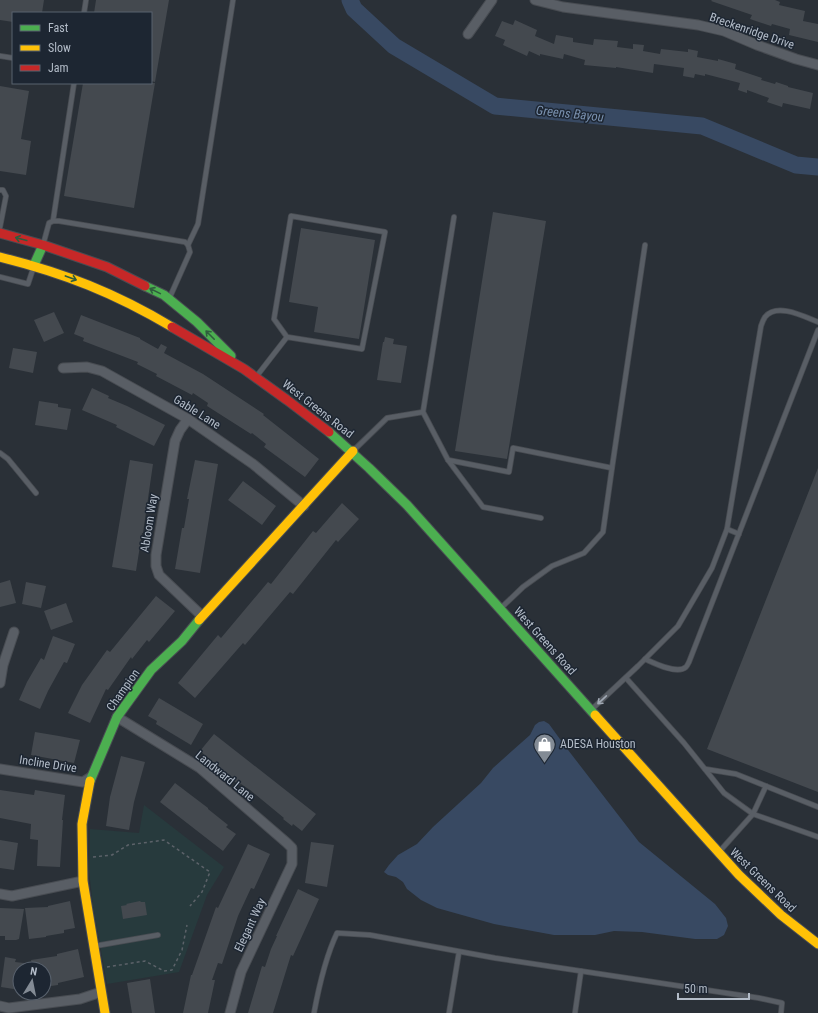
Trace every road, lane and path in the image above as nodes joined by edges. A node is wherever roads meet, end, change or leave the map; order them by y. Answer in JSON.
{"nodes":[{"id":1,"x":86,"y":0,"type":"edge"},
{"id":2,"x":233,"y":0,"type":"edge"},
{"id":3,"x":492,"y":0,"type":"edge"},
{"id":4,"x":535,"y":0,"type":"edge"},
{"id":5,"x":84,"y":12,"type":"edge"},
{"id":6,"x":468,"y":34,"type":"dead end"},
{"id":7,"x":0,"y":56,"type":"edge"},
{"id":8,"x":12,"y":58,"type":"edge"},
{"id":9,"x":818,"y":65,"type":"edge"},
{"id":10,"x":74,"y":84,"type":"edge"},
{"id":11,"x":0,"y":190,"type":"edge"},
{"id":12,"x":454,"y":217,"type":"dead end"},
{"id":13,"x":53,"y":221,"type":"junction"},
{"id":14,"x":0,"y":227,"type":"edge"},
{"id":15,"x":0,"y":233,"type":"edge"},
{"id":16,"x":43,"y":245,"type":"junction"},
{"id":17,"x":188,"y":245,"type":"junction"},
{"id":18,"x":645,"y":245,"type":"dead end"},
{"id":19,"x":0,"y":257,"type":"edge"},
{"id":20,"x":34,"y":265,"type":"junction"},
{"id":21,"x":0,"y":277,"type":"edge"},
{"id":22,"x":169,"y":299,"type":"junction"},
{"id":23,"x":818,"y":322,"type":"edge"},
{"id":24,"x":818,"y":330,"type":"edge"},
{"id":25,"x":287,"y":337,"type":"junction"},
{"id":26,"x":63,"y":368,"type":"dead end"},
{"id":27,"x":243,"y":368,"type":"junction"},
{"id":28,"x":256,"y":377,"type":"junction"},
{"id":29,"x":423,"y":412,"type":"junction"},
{"id":30,"x":188,"y":419,"type":"junction"},
{"id":31,"x":353,"y":451,"type":"junction"},
{"id":32,"x":0,"y":453,"type":"edge"},
{"id":33,"x":448,"y":460,"type":"junction"},
{"id":34,"x":612,"y":468,"type":"junction"},
{"id":35,"x":36,"y":493,"type":"dead end"},
{"id":36,"x":304,"y":506,"type":"junction"},
{"id":37,"x":541,"y":518,"type":"dead end"},
{"id":38,"x":727,"y":529,"type":"junction"},
{"id":39,"x":739,"y":534,"type":"junction"},
{"id":40,"x":500,"y":609,"type":"junction"},
{"id":41,"x":202,"y":616,"type":"junction"},
{"id":42,"x":14,"y":632,"type":"dead end"},
{"id":43,"x":645,"y":660,"type":"junction"},
{"id":44,"x":626,"y":678,"type":"junction"},
{"id":45,"x":0,"y":683,"type":"edge"},
{"id":46,"x":591,"y":711,"type":"junction"},
{"id":47,"x":117,"y":717,"type":"junction"},
{"id":48,"x":0,"y":769,"type":"edge"},
{"id":49,"x":705,"y":769,"type":"junction"},
{"id":50,"x":91,"y":777,"type":"junction"},
{"id":51,"x":766,"y":786,"type":"junction"},
{"id":52,"x":818,"y":807,"type":"edge"},
{"id":53,"x":753,"y":814,"type":"junction"},
{"id":54,"x":818,"y":837,"type":"edge"},
{"id":55,"x":292,"y":848,"type":"joint"},
{"id":56,"x":718,"y":853,"type":"junction"},
{"id":57,"x":93,"y":857,"type":"dead end"},
{"id":58,"x":83,"y":882,"type":"junction"},
{"id":59,"x":0,"y":894,"type":"edge"},
{"id":60,"x":190,"y":906,"type":"dead end"},
{"id":61,"x":187,"y":925,"type":"dead end"},
{"id":62,"x":158,"y":935,"type":"dead end"},
{"id":63,"x":818,"y":944,"type":"edge"},
{"id":64,"x":94,"y":946,"type":"junction"},
{"id":65,"x":459,"y":952,"type":"junction"},
{"id":66,"x":107,"y":967,"type":"dead end"},
{"id":67,"x":581,"y":971,"type":"junction"},
{"id":68,"x":101,"y":992,"type":"junction"},
{"id":69,"x":0,"y":1006,"type":"edge"},
{"id":70,"x":105,"y":1013,"type":"edge"},
{"id":71,"x":230,"y":1013,"type":"edge"},
{"id":72,"x":314,"y":1013,"type":"edge"},
{"id":73,"x":449,"y":1013,"type":"edge"},
{"id":74,"x":575,"y":1013,"type":"edge"},
{"id":75,"x":781,"y":1013,"type":"edge"}],
"edges":[{"from":1,"to":5,"type":"lane"},
{"from":2,"to":17,"type":"lane"},
{"from":3,"to":6,"type":"street"},
{"from":4,"to":9,"type":"street","name":"Breckenridge Drive"},
{"from":7,"to":8,"type":"lane"},
{"from":10,"to":13,"type":"lane"},
{"from":11,"to":14,"type":"lane"},
{"from":12,"to":29,"type":"lane"},
{"from":13,"to":16,"type":"lane"},
{"from":13,"to":17,"type":"lane"},
{"from":16,"to":15,"type":"main road","name":"West Greens Road","one_way":true},
{"from":16,"to":20,"type":"main road"},
{"from":22,"to":16,"type":"main road","name":"West Greens Road","one_way":true},
{"from":17,"to":22,"type":"lane"},
{"from":18,"to":34,"type":"lane"},
{"from":19,"to":20,"type":"main road","name":"West Greens Road"},
{"from":20,"to":21,"type":"lane"},
{"from":20,"to":27,"type":"main road","name":"West Greens Road","one_way":true},
{"from":27,"to":22,"type":"main road","name":"West Greens Road","one_way":true},
{"from":23,"to":38,"type":"lane"},
{"from":24,"to":39,"type":"lane"},
{"from":25,"to":25,"type":"lane"},
{"from":25,"to":28,"type":"lane"},
{"from":26,"to":30,"type":"street","name":"Gable Lane"},
{"from":27,"to":28,"type":"main road","name":"West Greens Road"},
{"from":28,"to":31,"type":"main road","name":"West Greens Road"},
{"from":29,"to":31,"type":"lane"},
{"from":29,"to":33,"type":"lane"},
{"from":30,"to":36,"type":"street","name":"Gable Lane"},
{"from":30,"to":41,"type":"street","name":"Abloom Way"},
{"from":31,"to":36,"type":"main road","name":"Champion"},
{"from":31,"to":40,"type":"main road","name":"West Greens Road"},
{"from":32,"to":35,"type":"lane"},
{"from":33,"to":34,"type":"lane"},
{"from":33,"to":37,"type":"lane"},
{"from":34,"to":40,"type":"lane"},
{"from":36,"to":41,"type":"main road","name":"Champion"},
{"from":38,"to":39,"type":"lane"},
{"from":38,"to":43,"type":"lane"},
{"from":39,"to":43,"type":"lane"},
{"from":40,"to":46,"type":"main road","name":"West Greens Road"},
{"from":41,"to":47,"type":"main road","name":"Champion"},
{"from":42,"to":45,"type":"street"},
{"from":43,"to":44,"type":"lane"},
{"from":44,"to":46,"type":"lane","one_way":true},
{"from":44,"to":49,"type":"lane"},
{"from":46,"to":56,"type":"main road","name":"West Greens Road"},
{"from":47,"to":50,"type":"main road","name":"Champion"},
{"from":47,"to":55,"type":"street","name":"Landward Lane"},
{"from":48,"to":50,"type":"street","name":"Incline Drive"},
{"from":49,"to":51,"type":"lane"},
{"from":49,"to":53,"type":"lane"},
{"from":50,"to":58,"type":"main road","name":"Champion"},
{"from":51,"to":52,"type":"lane"},
{"from":51,"to":53,"type":"lane"},
{"from":53,"to":54,"type":"lane"},
{"from":53,"to":56,"type":"lane"},
{"from":55,"to":71,"type":"street","name":"Elegant Way"},
{"from":56,"to":63,"type":"main road","name":"West Greens Road"},
{"from":57,"to":60,"type":"path"},
{"from":58,"to":59,"type":"street"},
{"from":58,"to":64,"type":"main road","name":"Champion"},
{"from":61,"to":66,"type":"path"},
{"from":62,"to":64,"type":"lane"},
{"from":64,"to":68,"type":"main road","name":"Champion"},
{"from":65,"to":67,"type":"lane"},
{"from":65,"to":72,"type":"lane"},
{"from":65,"to":73,"type":"lane"},
{"from":67,"to":74,"type":"lane"},
{"from":67,"to":75,"type":"lane"},
{"from":68,"to":69,"type":"street"},
{"from":68,"to":70,"type":"main road","name":"Champion"}]}
